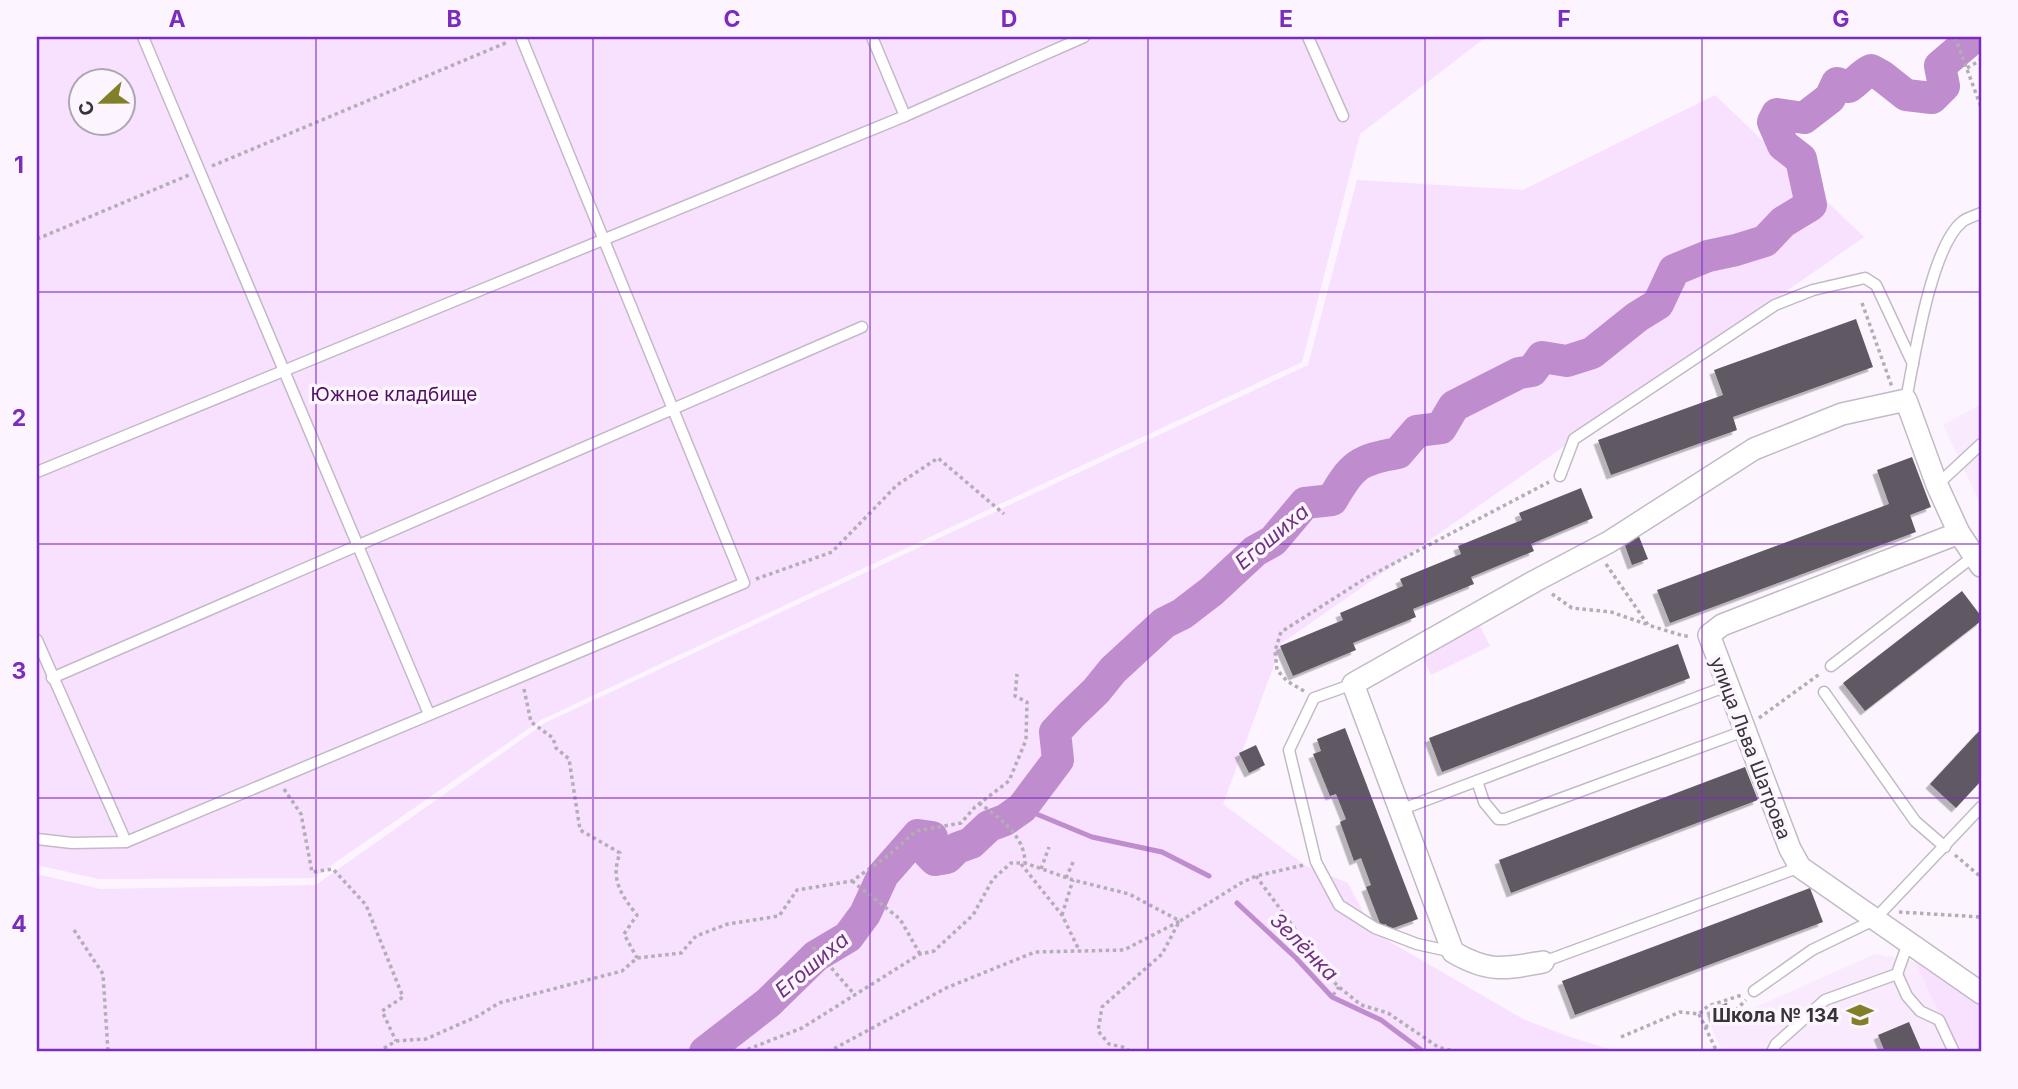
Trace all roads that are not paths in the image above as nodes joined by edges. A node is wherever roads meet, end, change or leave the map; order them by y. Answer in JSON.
{"nodes":[{"id":1,"x":143,"y":37,"type":"edge"},
{"id":2,"x":520,"y":37,"type":"edge"},
{"id":3,"x":872,"y":37,"type":"edge"},
{"id":4,"x":1084,"y":37,"type":"edge"},
{"id":5,"x":1308,"y":37,"type":"edge"},
{"id":6,"x":905,"y":116,"type":"junction"},
{"id":7,"x":1343,"y":116,"type":"dead end"},
{"id":8,"x":1981,"y":213,"type":"edge"},
{"id":9,"x":603,"y":240,"type":"junction"},
{"id":10,"x":862,"y":327,"type":"dead end"},
{"id":11,"x":1913,"y":364,"type":"junction"},
{"id":12,"x":284,"y":372,"type":"junction"},
{"id":13,"x":1900,"y":397,"type":"junction"},
{"id":14,"x":672,"y":409,"type":"junction"},
{"id":15,"x":1981,"y":444,"type":"edge"},
{"id":16,"x":37,"y":472,"type":"edge"},
{"id":17,"x":1560,"y":476,"type":"road end"},
{"id":18,"x":1937,"y":485,"type":"junction"},
{"id":19,"x":1959,"y":533,"type":"junction"},
{"id":20,"x":358,"y":547,"type":"junction"},
{"id":21,"x":1978,"y":561,"type":"edge"},
{"id":22,"x":37,"y":640,"type":"edge"},
{"id":23,"x":1831,"y":666,"type":"road end"},
{"id":24,"x":52,"y":678,"type":"junction"},
{"id":25,"x":1353,"y":684,"type":"junction"},
{"id":26,"x":1727,"y":686,"type":"junction"},
{"id":27,"x":1824,"y":692,"type":"dead end"},
{"id":28,"x":429,"y":714,"type":"junction"},
{"id":29,"x":1744,"y":730,"type":"junction"},
{"id":30,"x":1477,"y":781,"type":"junction"},
{"id":31,"x":1981,"y":807,"type":"edge"},
{"id":32,"x":1400,"y":810,"type":"junction"},
{"id":33,"x":37,"y":839,"type":"edge"},
{"id":34,"x":126,"y":842,"type":"junction"},
{"id":35,"x":1945,"y":847,"type":"junction"},
{"id":36,"x":1800,"y":867,"type":"junction"},
{"id":37,"x":1878,"y":916,"type":"junction"},
{"id":38,"x":1908,"y":943,"type":"junction"},
{"id":39,"x":1453,"y":952,"type":"junction"},
{"id":40,"x":1543,"y":962,"type":"joint"},
{"id":41,"x":1896,"y":974,"type":"junction"},
{"id":42,"x":1755,"y":991,"type":"road end"},
{"id":43,"x":1981,"y":993,"type":"edge"},
{"id":44,"x":1772,"y":1052,"type":"edge"},
{"id":45,"x":1954,"y":1052,"type":"edge"}],
"edges":[{"from":1,"to":12,"type":"lane"},
{"from":2,"to":9,"type":"lane"},
{"from":3,"to":6,"type":"lane"},
{"from":4,"to":6,"type":"lane"},
{"from":5,"to":7,"type":"lane"},
{"from":6,"to":9,"type":"lane"},
{"from":8,"to":11,"type":"lane"},
{"from":9,"to":12,"type":"lane"},
{"from":9,"to":14,"type":"lane"},
{"from":10,"to":14,"type":"lane"},
{"from":11,"to":13,"type":"lane"},
{"from":11,"to":17,"type":"lane"},
{"from":12,"to":16,"type":"lane"},
{"from":12,"to":20,"type":"lane"},
{"from":13,"to":18,"type":"street"},
{"from":13,"to":25,"type":"street"},
{"from":14,"to":20,"type":"lane"},
{"from":14,"to":28,"type":"lane"},
{"from":15,"to":18,"type":"lane"},
{"from":18,"to":19,"type":"street"},
{"from":19,"to":21,"type":"street"},
{"from":19,"to":26,"type":"street","name":"улица Льва Шатрова"},
{"from":20,"to":24,"type":"lane"},
{"from":20,"to":28,"type":"lane"},
{"from":21,"to":23,"type":"lane"},
{"from":22,"to":24,"type":"lane"},
{"from":24,"to":34,"type":"lane"},
{"from":25,"to":32,"type":"street"},
{"from":25,"to":39,"type":"lane"},
{"from":26,"to":29,"type":"street","name":"улица Льва Шатрова"},
{"from":26,"to":30,"type":"lane"},
{"from":27,"to":35,"type":"lane"},
{"from":28,"to":34,"type":"lane"},
{"from":29,"to":30,"type":"lane"},
{"from":29,"to":36,"type":"street","name":"улица Льва Шатрова"},
{"from":30,"to":32,"type":"lane"},
{"from":31,"to":35,"type":"lane"},
{"from":32,"to":39,"type":"street"},
{"from":33,"to":34,"type":"lane"},
{"from":35,"to":37,"type":"lane"},
{"from":36,"to":37,"type":"street","name":"улица Льва Шатрова"},
{"from":36,"to":40,"type":"lane"},
{"from":37,"to":38,"type":"street","name":"улица Льва Шатрова"},
{"from":37,"to":42,"type":"lane"},
{"from":38,"to":41,"type":"lane"},
{"from":38,"to":43,"type":"street","name":"улица Льва Шатрова"},
{"from":39,"to":40,"type":"street"},
{"from":41,"to":44,"type":"lane"},
{"from":41,"to":45,"type":"lane"}]}
